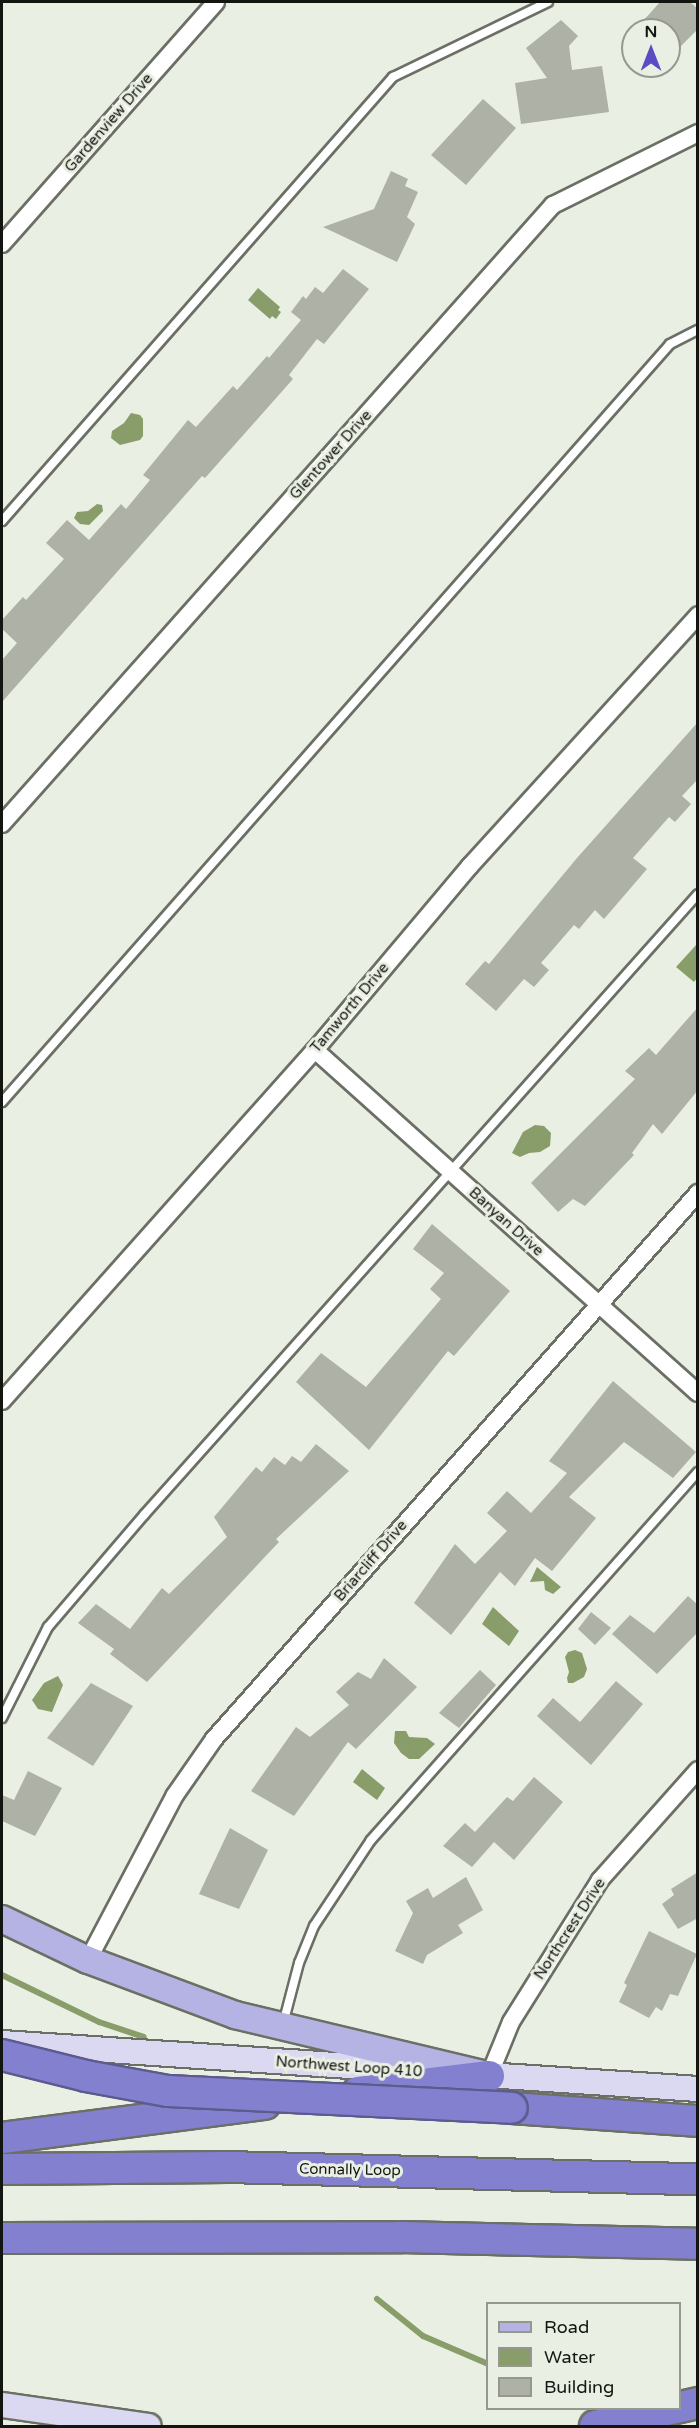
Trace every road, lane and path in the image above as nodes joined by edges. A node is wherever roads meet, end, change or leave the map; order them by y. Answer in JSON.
{"nodes":[{"id":1,"x":216,"y":2,"type":"edge"},
{"id":2,"x":548,"y":2,"type":"edge"},
{"id":3,"x":698,"y":133,"type":"edge"},
{"id":4,"x":2,"y":244,"type":"edge"},
{"id":5,"x":698,"y":330,"type":"edge"},
{"id":6,"x":2,"y":521,"type":"edge"},
{"id":7,"x":698,"y":615,"type":"edge"},
{"id":8,"x":2,"y":824,"type":"edge"},
{"id":9,"x":698,"y":894,"type":"edge"},
{"id":10,"x":315,"y":1050,"type":"junction"},
{"id":11,"x":2,"y":1102,"type":"edge"},
{"id":12,"x":451,"y":1173,"type":"junction"},
{"id":13,"x":698,"y":1193,"type":"edge"},
{"id":14,"x":597,"y":1305,"type":"junction"},
{"id":15,"x":698,"y":1393,"type":"edge"},
{"id":16,"x":2,"y":1401,"type":"edge"},
{"id":17,"x":698,"y":1472,"type":"edge"},
{"id":18,"x":2,"y":1718,"type":"edge"},
{"id":19,"x":697,"y":1771,"type":"edge"},
{"id":20,"x":2,"y":1919,"type":"edge"},
{"id":21,"x":87,"y":1960,"type":"junction"},
{"id":22,"x":282,"y":2028,"type":"junction"},
{"id":23,"x":2,"y":2043,"type":"edge"},
{"id":24,"x":2,"y":2055,"type":"edge"},
{"id":25,"x":489,"y":2076,"type":"junction"},
{"id":26,"x":698,"y":2089,"type":"edge"},
{"id":27,"x":698,"y":2121,"type":"edge"},
{"id":28,"x":2,"y":2138,"type":"edge"},
{"id":29,"x":2,"y":2169,"type":"edge"},
{"id":30,"x":698,"y":2179,"type":"edge"},
{"id":31,"x":2,"y":2238,"type":"edge"},
{"id":32,"x":698,"y":2244,"type":"edge"},
{"id":33,"x":698,"y":2403,"type":"edge"},
{"id":34,"x":2,"y":2405,"type":"edge"},
{"id":35,"x":681,"y":2407,"type":"edge"},
{"id":36,"x":668,"y":2410,"type":"edge"},
{"id":37,"x":149,"y":2427,"type":"edge"},
{"id":38,"x":595,"y":2427,"type":"edge"}],
"edges":[{"from":1,"to":4,"type":"street","name":"Gardenview Drive"},
{"from":2,"to":6,"type":"lane"},
{"from":3,"to":8,"type":"street","name":"Glentower Drive"},
{"from":5,"to":11,"type":"lane"},
{"from":7,"to":10,"type":"street","name":"Tamworth Drive"},
{"from":9,"to":12,"type":"lane"},
{"from":10,"to":12,"type":"street","name":"Banyan Drive"},
{"from":10,"to":16,"type":"street","name":"Tamworth Drive"},
{"from":12,"to":14,"type":"street","name":"Banyan Drive"},
{"from":12,"to":18,"type":"lane"},
{"from":13,"to":14,"type":"street","name":"Briarcliff Drive"},
{"from":14,"to":15,"type":"street","name":"Banyan Drive"},
{"from":14,"to":21,"type":"street","name":"Briarcliff Drive"},
{"from":17,"to":22,"type":"lane"},
{"from":19,"to":25,"type":"street","name":"Northcrest Drive"},
{"from":20,"to":21,"type":"main road"},
{"from":21,"to":22,"type":"main road"},
{"from":22,"to":25,"type":"main road"},
{"from":23,"to":25,"type":"main road","name":"Northwest Loop 410"},
{"from":24,"to":27,"type":"highway","bridge":true},
{"from":25,"to":26,"type":"main road","name":"Northwest Loop 410"},
{"from":25,"to":28,"type":"highway"},
{"from":29,"to":30,"type":"highway","name":"Connally Loop"},
{"from":31,"to":32,"type":"highway"},
{"from":33,"to":35,"type":"highway"},
{"from":34,"to":37,"type":"main road"},
{"from":36,"to":38,"type":"highway"}]}
